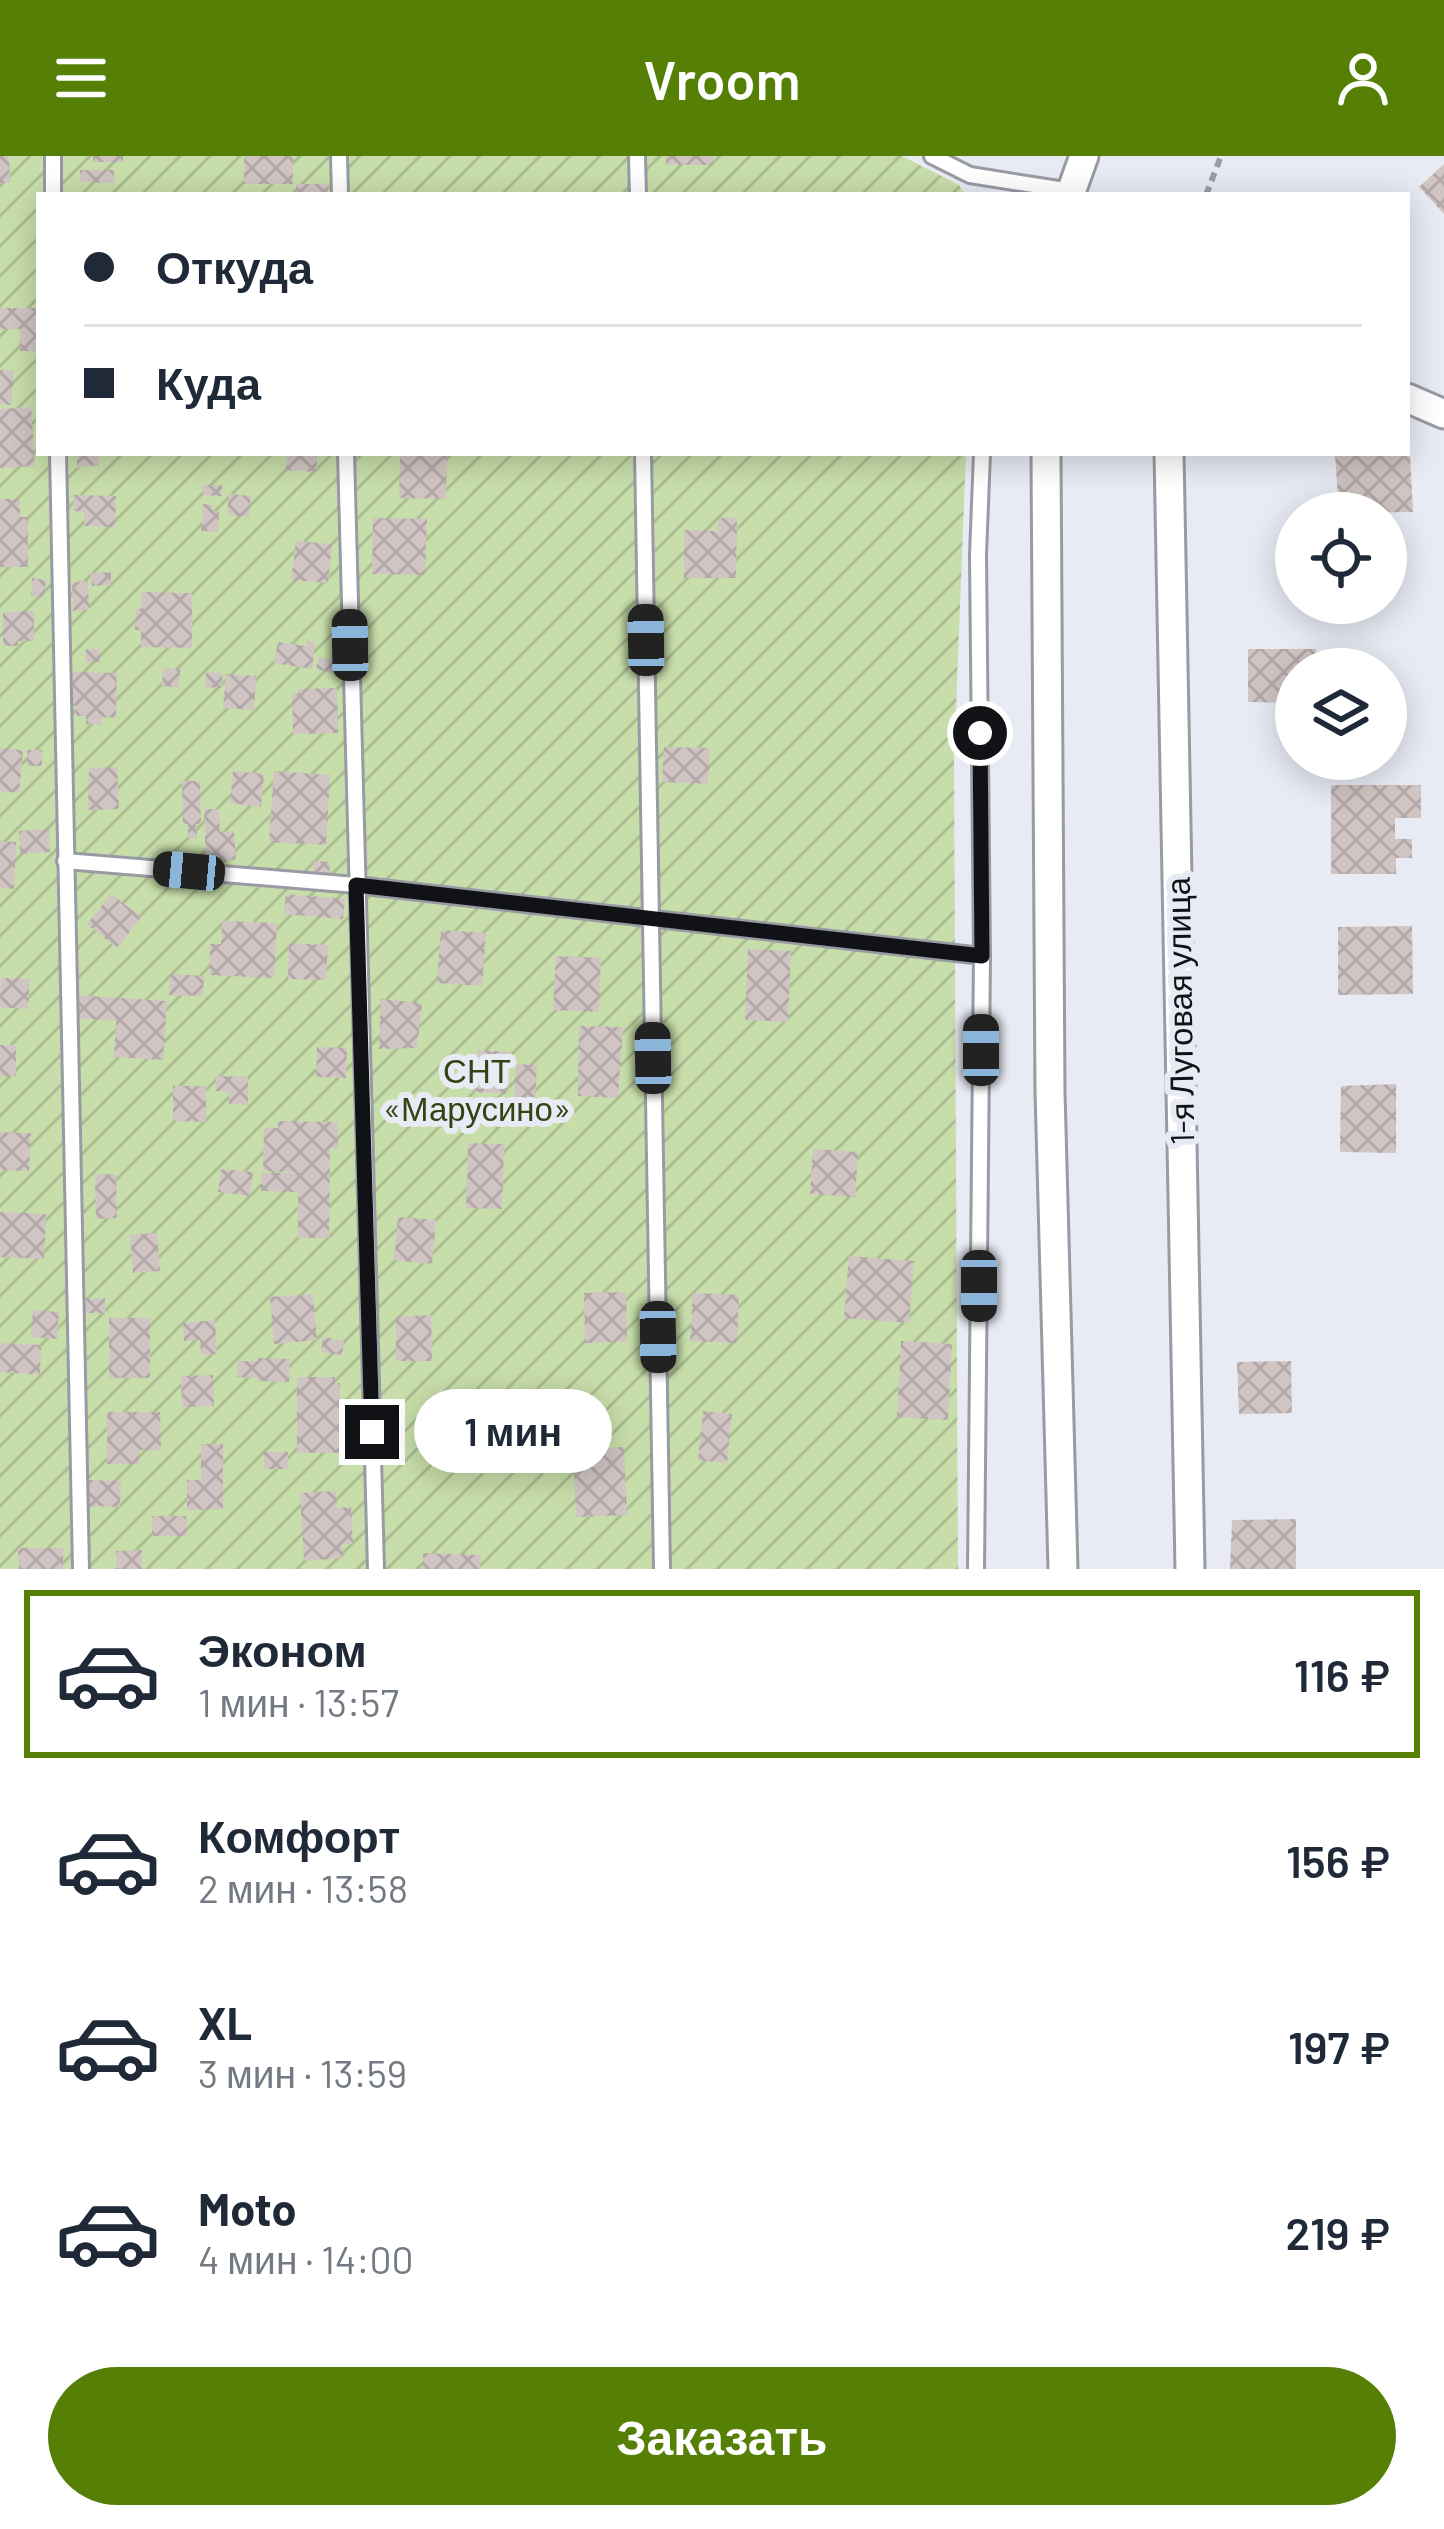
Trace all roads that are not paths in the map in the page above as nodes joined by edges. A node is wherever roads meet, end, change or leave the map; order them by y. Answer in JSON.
{"nodes":[{"id":1,"x":52,"y":156,"type":"edge"},
{"id":2,"x":339,"y":156,"type":"edge"},
{"id":3,"x":638,"y":156,"type":"edge"},
{"id":4,"x":932,"y":156,"type":"edge"},
{"id":5,"x":1084,"y":156,"type":"edge"},
{"id":6,"x":53,"y":192,"type":"edge"},
{"id":7,"x":340,"y":192,"type":"edge"},
{"id":8,"x":638,"y":192,"type":"edge"},
{"id":9,"x":1065,"y":192,"type":"edge"},
{"id":10,"x":1071,"y":192,"type":"edge"},
{"id":11,"x":1410,"y":399,"type":"edge"},
{"id":12,"x":1444,"y":414,"type":"edge"},
{"id":13,"x":58,"y":456,"type":"edge"},
{"id":14,"x":346,"y":456,"type":"edge"},
{"id":15,"x":643,"y":456,"type":"edge"},
{"id":16,"x":982,"y":456,"type":"edge"},
{"id":17,"x":1046,"y":456,"type":"edge"},
{"id":18,"x":1169,"y":456,"type":"edge"},
{"id":19,"x":65,"y":861,"type":"junction"},
{"id":20,"x":356,"y":885,"type":"junction"},
{"id":21,"x":651,"y":919,"type":"junction"},
{"id":22,"x":982,"y":956,"type":"junction"},
{"id":23,"x":81,"y":1569,"type":"edge"},
{"id":24,"x":376,"y":1569,"type":"edge"},
{"id":25,"x":662,"y":1569,"type":"edge"},
{"id":26,"x":976,"y":1569,"type":"edge"},
{"id":27,"x":1063,"y":1569,"type":"edge"},
{"id":28,"x":1190,"y":1569,"type":"edge"}],
"edges":[{"from":1,"to":6,"type":"lane"},
{"from":2,"to":7,"type":"lane"},
{"from":3,"to":8,"type":"lane"},
{"from":4,"to":9,"type":"lane"},
{"from":5,"to":10,"type":"street"},
{"from":11,"to":12,"type":"street"},
{"from":13,"to":19,"type":"lane"},
{"from":14,"to":20,"type":"lane"},
{"from":15,"to":21,"type":"lane"},
{"from":16,"to":22,"type":"lane"},
{"from":17,"to":27,"type":"street"},
{"from":18,"to":28,"type":"street","name":"1-я Луговая улица"},
{"from":19,"to":20,"type":"lane"},
{"from":19,"to":23,"type":"lane"},
{"from":20,"to":21,"type":"lane"},
{"from":20,"to":24,"type":"lane"},
{"from":21,"to":22,"type":"lane"},
{"from":21,"to":25,"type":"lane"},
{"from":22,"to":26,"type":"lane"}]}
